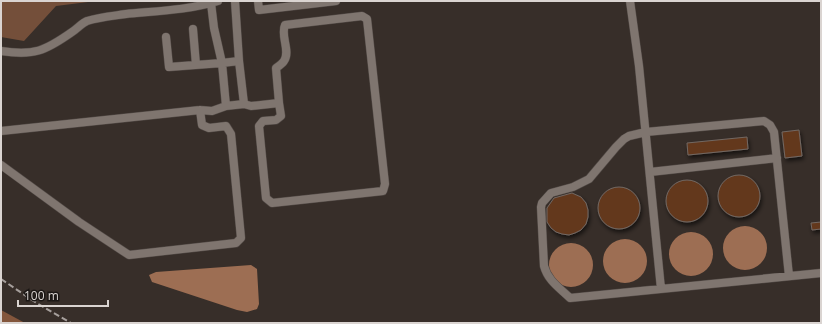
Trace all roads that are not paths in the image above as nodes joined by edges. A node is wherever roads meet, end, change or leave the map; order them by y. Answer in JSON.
{"nodes":[{"id":1,"x":235,"y":1,"type":"edge"},
{"id":2,"x":258,"y":1,"type":"edge"},
{"id":3,"x":336,"y":1,"type":"edge"},
{"id":4,"x":630,"y":1,"type":"edge"},
{"id":5,"x":214,"y":2,"type":"edge"},
{"id":6,"x":193,"y":29,"type":"dead end"},
{"id":7,"x":166,"y":37,"type":"dead end"},
{"id":8,"x":1,"y":51,"type":"edge"},
{"id":9,"x":239,"y":61,"type":"junction"},
{"id":10,"x":222,"y":63,"type":"junction"},
{"id":11,"x":196,"y":65,"type":"junction"},
{"id":12,"x":279,"y":103,"type":"junction"},
{"id":13,"x":244,"y":104,"type":"junction"},
{"id":14,"x":226,"y":106,"type":"junction"},
{"id":15,"x":200,"y":110,"type":"junction"},
{"id":16,"x":1,"y":131,"type":"edge"},
{"id":17,"x":646,"y":132,"type":"junction"},
{"id":18,"x":777,"y":158,"type":"junction"},
{"id":19,"x":1,"y":165,"type":"edge"},
{"id":20,"x":650,"y":172,"type":"junction"},
{"id":21,"x":821,"y":273,"type":"edge"},
{"id":22,"x":789,"y":276,"type":"junction"},
{"id":23,"x":661,"y":289,"type":"junction"}],
"edges":[{"from":1,"to":9,"type":"lane"},
{"from":2,"to":3,"type":"lane"},
{"from":4,"to":17,"type":"lane"},
{"from":5,"to":8,"type":"lane"},
{"from":5,"to":10,"type":"lane"},
{"from":6,"to":11,"type":"lane"},
{"from":7,"to":11,"type":"lane"},
{"from":9,"to":10,"type":"lane"},
{"from":9,"to":13,"type":"lane"},
{"from":10,"to":11,"type":"lane"},
{"from":10,"to":14,"type":"lane"},
{"from":12,"to":12,"type":"lane"},
{"from":12,"to":13,"type":"lane"},
{"from":13,"to":14,"type":"lane"},
{"from":14,"to":15,"type":"lane"},
{"from":15,"to":16,"type":"lane"},
{"from":15,"to":19,"type":"lane"},
{"from":17,"to":18,"type":"lane"},
{"from":17,"to":20,"type":"lane"},
{"from":17,"to":23,"type":"lane"},
{"from":18,"to":20,"type":"lane"},
{"from":18,"to":22,"type":"lane"},
{"from":20,"to":23,"type":"lane"},
{"from":21,"to":22,"type":"lane"},
{"from":22,"to":23,"type":"lane"}]}
